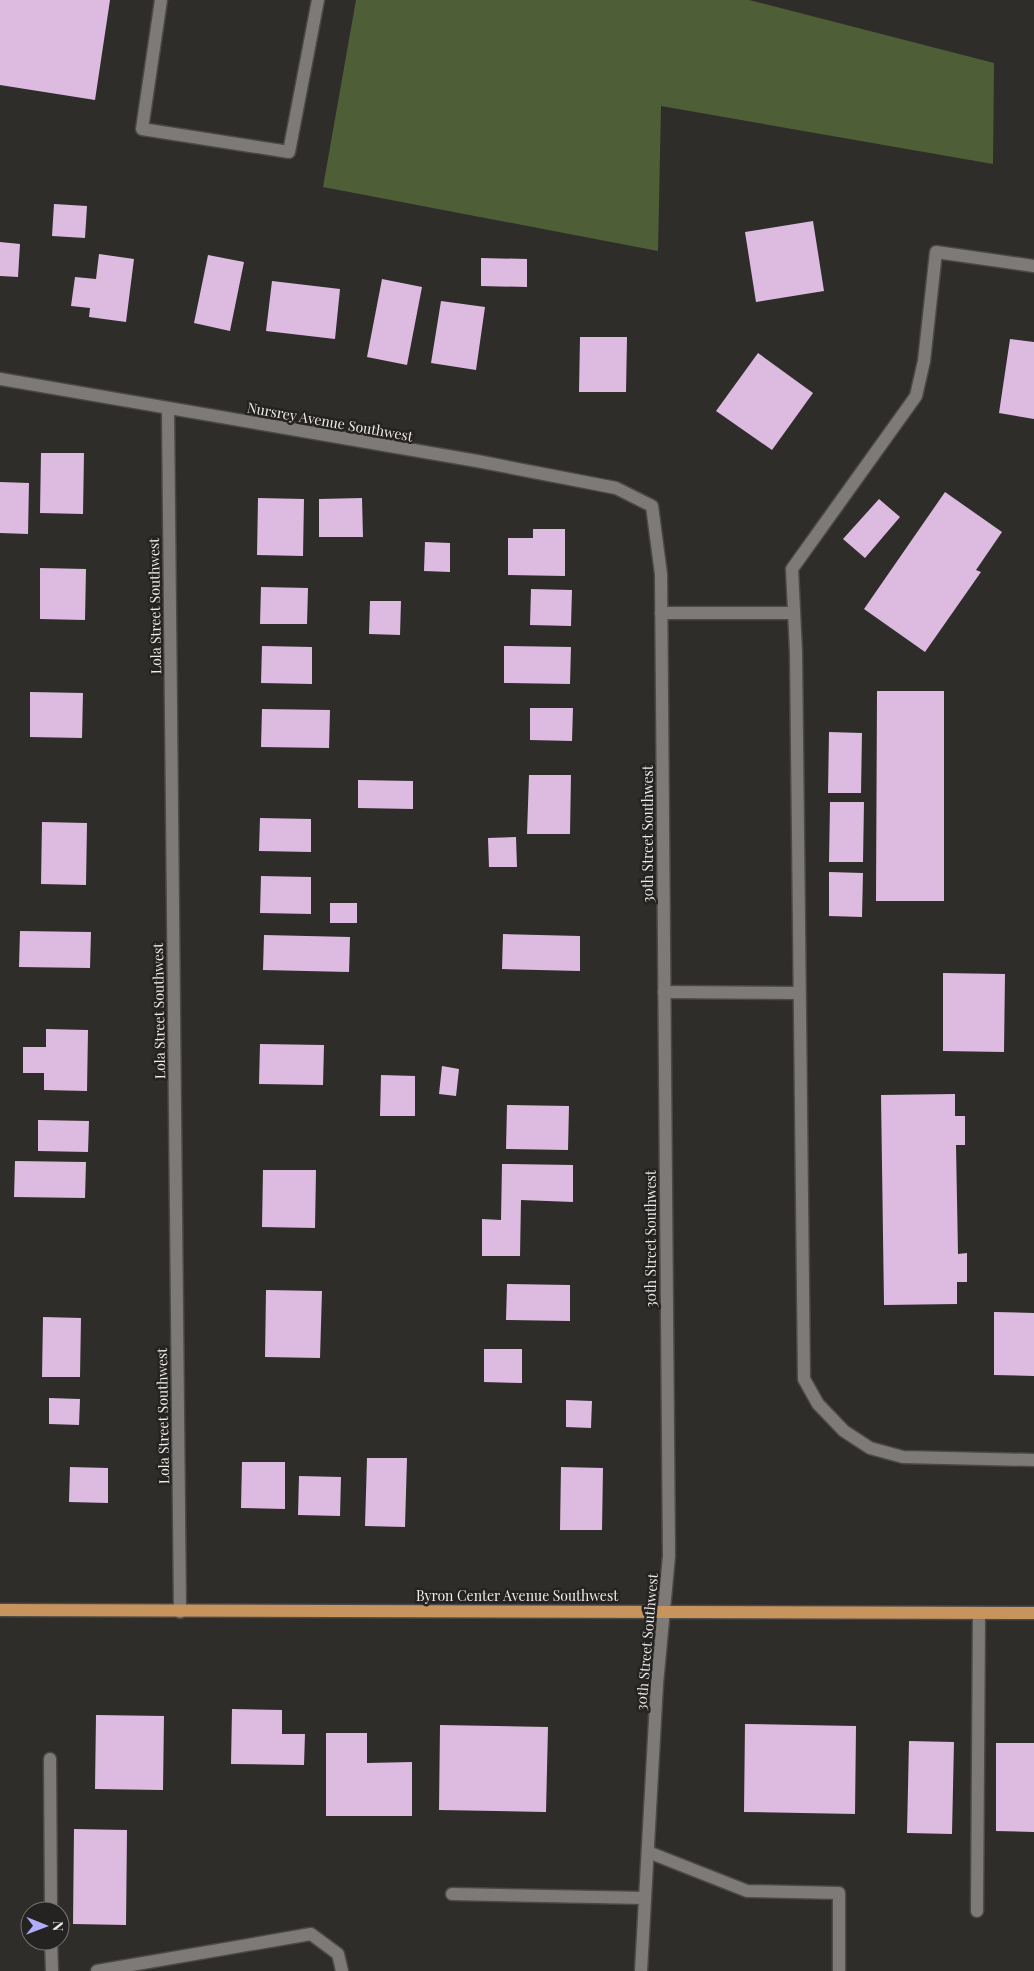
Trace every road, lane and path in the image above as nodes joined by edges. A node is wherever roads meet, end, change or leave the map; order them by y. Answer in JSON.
{"nodes":[{"id":1,"x":160,"y":0,"type":"edge"},
{"id":2,"x":318,"y":0,"type":"edge"},
{"id":3,"x":1034,"y":266,"type":"edge"},
{"id":4,"x":0,"y":379,"type":"edge"},
{"id":5,"x":168,"y":410,"type":"junction"},
{"id":6,"x":652,"y":506,"type":"joint"},
{"id":7,"x":661,"y":613,"type":"junction"},
{"id":8,"x":794,"y":613,"type":"junction"},
{"id":9,"x":664,"y":992,"type":"junction"},
{"id":10,"x":799,"y":993,"type":"junction"},
{"id":11,"x":1034,"y":1460,"type":"edge"},
{"id":12,"x":0,"y":1610,"type":"edge"},
{"id":13,"x":665,"y":1611,"type":"junction"},
{"id":14,"x":180,"y":1612,"type":"junction"},
{"id":15,"x":979,"y":1613,"type":"junction"},
{"id":16,"x":1034,"y":1614,"type":"edge"},
{"id":17,"x":50,"y":1759,"type":"dead end"},
{"id":18,"x":648,"y":1852,"type":"junction"},
{"id":19,"x":452,"y":1894,"type":"dead end"},
{"id":20,"x":645,"y":1898,"type":"junction"},
{"id":21,"x":51,"y":1901,"type":"edge"},
{"id":22,"x":977,"y":1911,"type":"dead end"},
{"id":23,"x":51,"y":1951,"type":"edge"},
{"id":24,"x":52,"y":1971,"type":"edge"},
{"id":25,"x":97,"y":1971,"type":"edge"},
{"id":26,"x":342,"y":1971,"type":"edge"},
{"id":27,"x":641,"y":1971,"type":"edge"},
{"id":28,"x":839,"y":1971,"type":"edge"}],
"edges":[{"from":1,"to":2,"type":"street"},
{"from":3,"to":8,"type":"street"},
{"from":4,"to":5,"type":"street","name":"Nursrey Avenue Southwest"},
{"from":5,"to":6,"type":"street","name":"Nursrey Avenue Southwest"},
{"from":5,"to":14,"type":"street","name":"Lola Street Southwest"},
{"from":6,"to":7,"type":"street","name":"30th Street Southwest"},
{"from":7,"to":8,"type":"street"},
{"from":7,"to":9,"type":"street","name":"30th Street Southwest"},
{"from":8,"to":10,"type":"street"},
{"from":9,"to":10,"type":"street"},
{"from":9,"to":13,"type":"street","name":"30th Street Southwest"},
{"from":10,"to":11,"type":"street"},
{"from":12,"to":14,"type":"main road","name":"Byron Center Avenue Southwest"},
{"from":13,"to":14,"type":"main road","name":"Byron Center Avenue Southwest"},
{"from":13,"to":15,"type":"main road","name":"Byron Center Avenue Southwest"},
{"from":13,"to":18,"type":"street","name":"30th Street Southwest"},
{"from":15,"to":16,"type":"main road","name":"Byron Center Avenue Southwest"},
{"from":15,"to":22,"type":"street"},
{"from":17,"to":21,"type":"street"},
{"from":18,"to":20,"type":"street","name":"30th Street Southwest"},
{"from":18,"to":28,"type":"street"},
{"from":19,"to":20,"type":"street"},
{"from":20,"to":27,"type":"street","name":"30th Street Southwest"},
{"from":23,"to":24,"type":"street"},
{"from":25,"to":26,"type":"street"}]}
